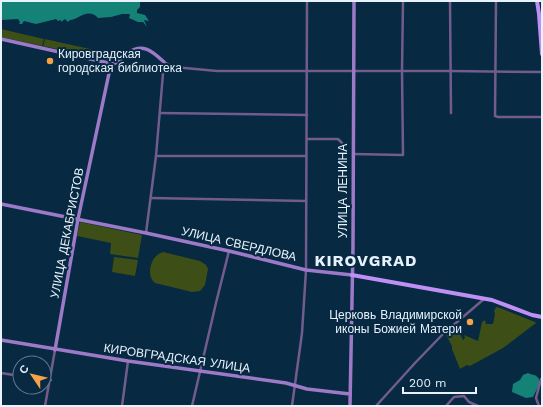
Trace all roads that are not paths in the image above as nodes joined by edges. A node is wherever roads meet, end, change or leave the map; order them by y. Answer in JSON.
{"nodes":[{"id":1,"x":307,"y":1,"type":"edge"},
{"id":2,"x":354,"y":1,"type":"edge"},
{"id":3,"x":403,"y":1,"type":"edge"},
{"id":4,"x":450,"y":1,"type":"edge"},
{"id":5,"x":496,"y":1,"type":"edge"},
{"id":6,"x":537,"y":1,"type":"edge"},
{"id":7,"x":1,"y":39,"type":"edge"},
{"id":8,"x":542,"y":54,"type":"edge"},
{"id":9,"x":164,"y":62,"type":"junction"},
{"id":10,"x":111,"y":64,"type":"junction"},
{"id":11,"x":307,"y":71,"type":"junction"},
{"id":12,"x":354,"y":71,"type":"junction"},
{"id":13,"x":402,"y":71,"type":"junction"},
{"id":14,"x":450,"y":71,"type":"junction"},
{"id":15,"x":495,"y":72,"type":"junction"},
{"id":16,"x":542,"y":72,"type":"edge"},
{"id":17,"x":160,"y":113,"type":"junction"},
{"id":18,"x":450,"y":113,"type":"dead end"},
{"id":19,"x":307,"y":115,"type":"junction"},
{"id":20,"x":542,"y":117,"type":"edge"},
{"id":21,"x":306,"y":139,"type":"junction"},
{"id":22,"x":353,"y":154,"type":"junction"},
{"id":23,"x":156,"y":156,"type":"junction"},
{"id":24,"x":306,"y":156,"type":"junction"},
{"id":25,"x":346,"y":158,"type":"dead end"},
{"id":26,"x":151,"y":198,"type":"junction"},
{"id":27,"x":306,"y":201,"type":"junction"},
{"id":28,"x":1,"y":204,"type":"edge"},
{"id":29,"x":78,"y":219,"type":"junction"},
{"id":30,"x":146,"y":233,"type":"junction"},
{"id":31,"x":230,"y":251,"type":"junction"},
{"id":32,"x":306,"y":270,"type":"junction"},
{"id":33,"x":352,"y":275,"type":"junction"},
{"id":34,"x":484,"y":299,"type":"junction"},
{"id":35,"x":542,"y":317,"type":"edge"},
{"id":36,"x":1,"y":340,"type":"edge"},
{"id":37,"x":55,"y":350,"type":"junction"},
{"id":38,"x":128,"y":361,"type":"junction"},
{"id":39,"x":52,"y":372,"type":"edge"},
{"id":40,"x":200,"y":372,"type":"junction"},
{"id":41,"x":1,"y":373,"type":"edge"},
{"id":42,"x":12,"y":375,"type":"edge"},
{"id":43,"x":541,"y":379,"type":"dead end"},
{"id":44,"x":295,"y":386,"type":"junction"},
{"id":45,"x":350,"y":394,"type":"junction"},
{"id":46,"x":48,"y":395,"type":"edge"},
{"id":47,"x":46,"y":406,"type":"edge"},
{"id":48,"x":122,"y":406,"type":"edge"},
{"id":49,"x":192,"y":406,"type":"edge"},
{"id":50,"x":292,"y":406,"type":"edge"},
{"id":51,"x":350,"y":406,"type":"edge"},
{"id":52,"x":376,"y":406,"type":"edge"},
{"id":53,"x":446,"y":406,"type":"edge"},
{"id":54,"x":478,"y":406,"type":"edge"},
{"id":55,"x":539,"y":406,"type":"edge"}],
"edges":[{"from":1,"to":11,"type":"street"},
{"from":2,"to":12,"type":"main road","name":"УЛИЦА ЛЕНИНА"},
{"from":3,"to":13,"type":"street"},
{"from":4,"to":14,"type":"street"},
{"from":5,"to":15,"type":"street"},
{"from":6,"to":8,"type":"main road"},
{"from":7,"to":10,"type":"main road"},
{"from":9,"to":10,"type":"main road"},
{"from":9,"to":11,"type":"street"},
{"from":9,"to":17,"type":"street"},
{"from":10,"to":29,"type":"main road","name":"УЛИЦА ДЕКАБРИСТОВ"},
{"from":11,"to":12,"type":"street"},
{"from":11,"to":19,"type":"street"},
{"from":12,"to":13,"type":"street"},
{"from":12,"to":22,"type":"main road","name":"УЛИЦА ЛЕНИНА"},
{"from":13,"to":14,"type":"street"},
{"from":13,"to":22,"type":"street"},
{"from":14,"to":15,"type":"street"},
{"from":14,"to":18,"type":"street"},
{"from":15,"to":16,"type":"street"},
{"from":15,"to":20,"type":"street"},
{"from":17,"to":19,"type":"street"},
{"from":17,"to":23,"type":"street"},
{"from":19,"to":21,"type":"street"},
{"from":21,"to":24,"type":"street"},
{"from":21,"to":25,"type":"street"},
{"from":22,"to":33,"type":"main road","name":"УЛИЦА ЛЕНИНА"},
{"from":23,"to":24,"type":"street"},
{"from":23,"to":26,"type":"street"},
{"from":24,"to":27,"type":"street"},
{"from":26,"to":27,"type":"street"},
{"from":26,"to":30,"type":"street"},
{"from":27,"to":32,"type":"street"},
{"from":28,"to":29,"type":"main road","name":"УЛИЦА СВЕРДЛОВА"},
{"from":29,"to":30,"type":"main road","name":"УЛИЦА СВЕРДЛОВА"},
{"from":29,"to":37,"type":"main road","name":"УЛИЦА ДЕКАБРИСТОВ"},
{"from":30,"to":31,"type":"main road","name":"УЛИЦА СВЕРДЛОВА"},
{"from":31,"to":32,"type":"main road","name":"УЛИЦА СВЕРДЛОВА"},
{"from":31,"to":40,"type":"street"},
{"from":32,"to":33,"type":"main road","name":"УЛИЦА СВЕРДЛОВА"},
{"from":32,"to":44,"type":"street"},
{"from":33,"to":34,"type":"main road","name":"УЛИЦА СВЕРДЛОВА"},
{"from":33,"to":45,"type":"main road","name":"УЛИЦА ЛЕНИНА"},
{"from":34,"to":35,"type":"main road","name":"УЛИЦА СВЕРДЛОВА"},
{"from":34,"to":52,"type":"street"},
{"from":36,"to":37,"type":"main road","name":"КИРОВГРАДСКАЯ УЛИЦА"},
{"from":37,"to":38,"type":"main road","name":"КИРОВГРАДСКАЯ УЛИЦА"},
{"from":37,"to":39,"type":"street","name":"УЛИЦА ДЕКАБРИСТОВ"},
{"from":38,"to":40,"type":"main road","name":"КИРОВГРАДСКАЯ УЛИЦА"},
{"from":38,"to":48,"type":"street"},
{"from":40,"to":44,"type":"main road","name":"КИРОВГРАДСКАЯ УЛИЦА"},
{"from":40,"to":49,"type":"street"},
{"from":41,"to":42,"type":"street"},
{"from":43,"to":55,"type":"street"},
{"from":44,"to":45,"type":"main road","name":"КИРОВГРАДСКАЯ УЛИЦА"},
{"from":44,"to":50,"type":"street"},
{"from":45,"to":51,"type":"main road","name":"УЛИЦА ЛЕНИНА"},
{"from":46,"to":47,"type":"street","name":"УЛИЦА ДЕКАБРИСТОВ"},
{"from":53,"to":54,"type":"street"}]}
